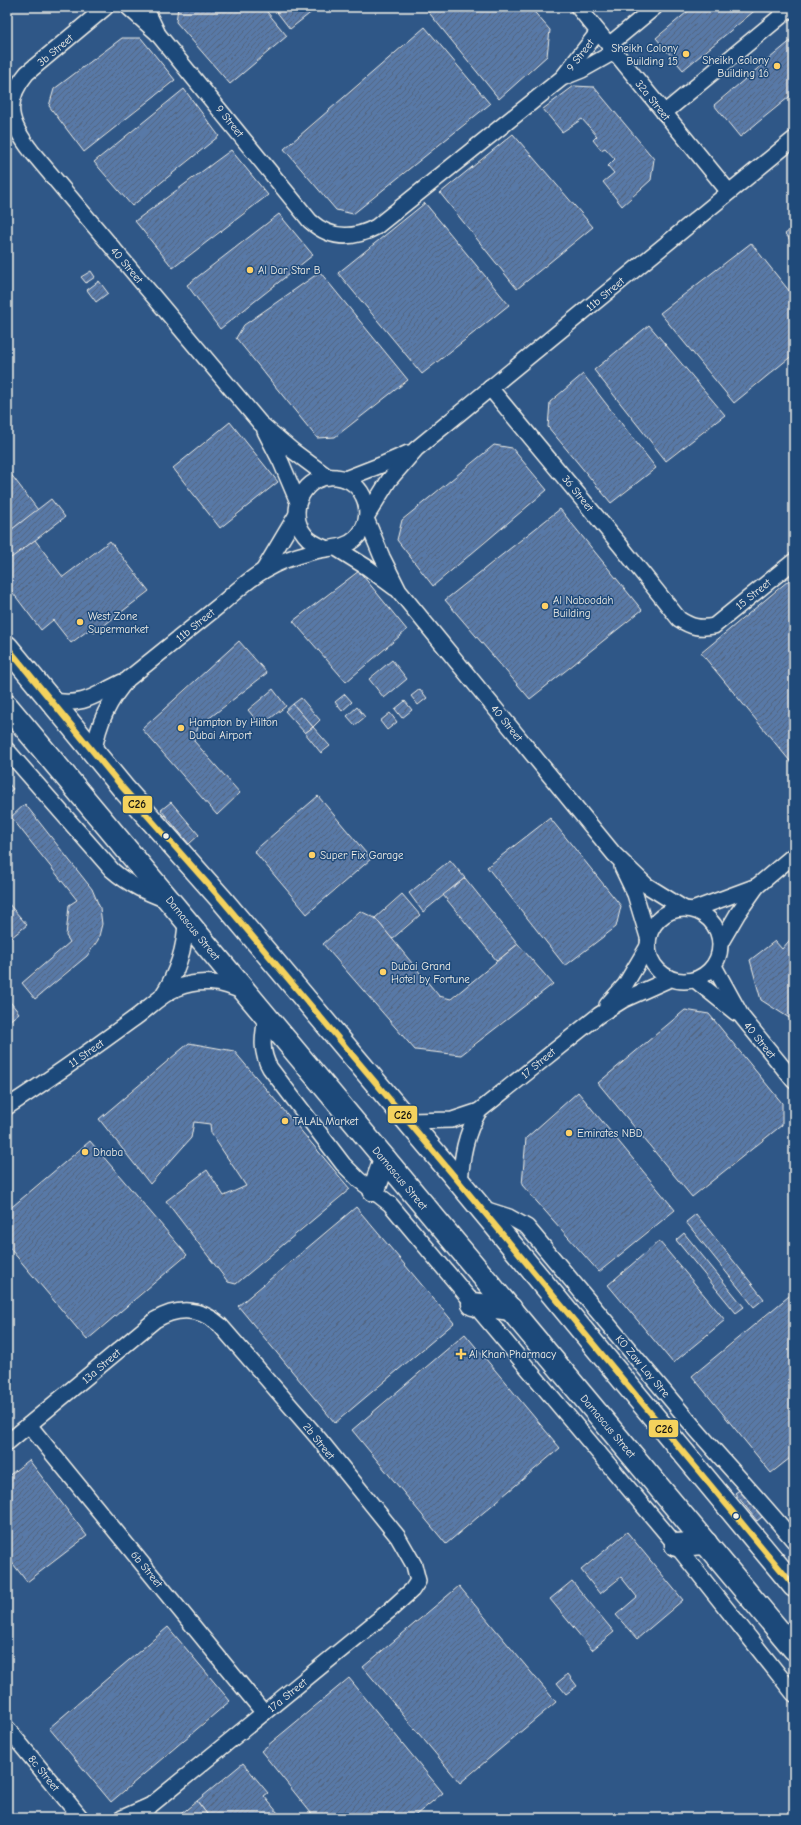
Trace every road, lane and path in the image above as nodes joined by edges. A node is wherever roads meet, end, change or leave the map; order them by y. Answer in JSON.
{"nodes":[{"id":1,"x":106,"y":7,"type":"edge"},
{"id":2,"x":128,"y":7,"type":"edge"},
{"id":3,"x":146,"y":7,"type":"edge"},
{"id":4,"x":578,"y":7,"type":"edge"},
{"id":5,"x":655,"y":7,"type":"edge"},
{"id":6,"x":792,"y":7,"type":"edge"},
{"id":7,"x":598,"y":32,"type":"junction"},
{"id":8,"x":158,"y":33,"type":"junction"},
{"id":9,"x":612,"y":48,"type":"junction"},
{"id":10,"x":562,"y":78,"type":"junction"},
{"id":11,"x":12,"y":99,"type":"joint"},
{"id":12,"x":664,"y":113,"type":"junction"},
{"id":13,"x":10,"y":123,"type":"edge"},
{"id":14,"x":794,"y":139,"type":"edge"},
{"id":15,"x":729,"y":192,"type":"junction"},
{"id":16,"x":490,"y":388,"type":"junction"},
{"id":17,"x":260,"y":423,"type":"junction"},
{"id":18,"x":416,"y":449,"type":"junction"},
{"id":19,"x":328,"y":476,"type":"junction"},
{"id":20,"x":345,"y":479,"type":"junction"},
{"id":21,"x":297,"y":508,"type":"junction"},
{"id":22,"x":367,"y":518,"type":"junction"},
{"id":23,"x":331,"y":548,"type":"junction"},
{"id":24,"x":794,"y":561,"type":"edge"},
{"id":25,"x":262,"y":571,"type":"junction"},
{"id":26,"x":399,"y":591,"type":"junction"},
{"id":27,"x":664,"y":599,"type":"joint"},
{"id":28,"x":7,"y":647,"type":"edge"},
{"id":29,"x":128,"y":679,"type":"junction"},
{"id":30,"x":52,"y":701,"type":"junction"},
{"id":31,"x":7,"y":706,"type":"edge"},
{"id":32,"x":7,"y":750,"type":"edge"},
{"id":33,"x":94,"y":751,"type":"junction"},
{"id":34,"x":614,"y":854,"type":"junction"},
{"id":35,"x":794,"y":855,"type":"edge"},
{"id":36,"x":757,"y":886,"type":"junction"},
{"id":37,"x":172,"y":902,"type":"junction"},
{"id":38,"x":689,"y":909,"type":"junction"},
{"id":39,"x":186,"y":921,"type":"junction"},
{"id":40,"x":648,"y":942,"type":"junction"},
{"id":41,"x":721,"y":942,"type":"junction"},
{"id":42,"x":714,"y":966,"type":"junction"},
{"id":43,"x":670,"y":979,"type":"junction"},
{"id":44,"x":695,"y":980,"type":"junction"},
{"id":45,"x":162,"y":996,"type":"junction"},
{"id":46,"x":249,"y":996,"type":"junction"},
{"id":47,"x":599,"y":1015,"type":"junction"},
{"id":48,"x":266,"y":1017,"type":"junction"},
{"id":49,"x":742,"y":1017,"type":"junction"},
{"id":50,"x":794,"y":1081,"type":"edge"},
{"id":51,"x":7,"y":1107,"type":"edge"},
{"id":52,"x":479,"y":1112,"type":"junction"},
{"id":53,"x":408,"y":1121,"type":"junction"},
{"id":54,"x":385,"y":1159,"type":"junction"},
{"id":55,"x":460,"y":1183,"type":"junction"},
{"id":56,"x":374,"y":1190,"type":"junction"},
{"id":57,"x":481,"y":1208,"type":"junction"},
{"id":58,"x":472,"y":1304,"type":"junction"},
{"id":59,"x":510,"y":1309,"type":"junction"},
{"id":60,"x":204,"y":1314,"type":"joint"},
{"id":61,"x":29,"y":1425,"type":"junction"},
{"id":62,"x":7,"y":1444,"type":"edge"},
{"id":63,"x":794,"y":1541,"type":"edge"},
{"id":64,"x":706,"y":1543,"type":"junction"},
{"id":65,"x":676,"y":1545,"type":"junction"},
{"id":66,"x":418,"y":1580,"type":"joint"},
{"id":67,"x":794,"y":1586,"type":"edge"},
{"id":68,"x":794,"y":1649,"type":"edge"},
{"id":69,"x":794,"y":1694,"type":"edge"},
{"id":70,"x":264,"y":1713,"type":"junction"},
{"id":71,"x":7,"y":1728,"type":"edge"},
{"id":72,"x":151,"y":1805,"type":"junction"},
{"id":73,"x":80,"y":1818,"type":"edge"},
{"id":74,"x":122,"y":1818,"type":"edge"},
{"id":75,"x":140,"y":1818,"type":"edge"}],
"edges":[{"from":1,"to":11,"type":"street","name":"3b Street"},
{"from":2,"to":8,"type":"street","name":"9 Street"},
{"from":3,"to":8,"type":"street","name":"9 Street"},
{"from":4,"to":7,"type":"street","name":"32a Street"},
{"from":5,"to":9,"type":"street","name":"9 Street"},
{"from":6,"to":12,"type":"street"},
{"from":7,"to":9,"type":"street","name":"32a Street"},
{"from":7,"to":10,"type":"street","name":"9 Street"},
{"from":8,"to":10,"type":"street","name":"9 Street"},
{"from":9,"to":10,"type":"street","name":"9 Street"},
{"from":9,"to":12,"type":"street","name":"32a Street"},
{"from":11,"to":13,"type":"street","name":"40 Street"},
{"from":12,"to":15,"type":"street","name":"32a Street"},
{"from":13,"to":17,"type":"street","name":"40 Street"},
{"from":14,"to":15,"type":"street","name":"11b Street"},
{"from":15,"to":16,"type":"street","name":"11b Street"},
{"from":16,"to":18,"type":"street","name":"11b Street"},
{"from":16,"to":27,"type":"street","name":"36 Street"},
{"from":17,"to":19,"type":"street","name":"40 Street"},
{"from":17,"to":21,"type":"street","name":"40 Street"},
{"from":18,"to":20,"type":"street","name":"11b Street"},
{"from":18,"to":22,"type":"street","name":"11b Street"},
{"from":19,"to":20,"type":"street"},
{"from":19,"to":21,"type":"street"},
{"from":20,"to":22,"type":"street"},
{"from":21,"to":23,"type":"street"},
{"from":21,"to":25,"type":"street","name":"11b Street"},
{"from":22,"to":23,"type":"street"},
{"from":22,"to":26,"type":"street","name":"40 Street"},
{"from":23,"to":25,"type":"street","name":"11b Street"},
{"from":23,"to":26,"type":"street","name":"40 Street"},
{"from":24,"to":27,"type":"street","name":"15 Street"},
{"from":25,"to":29,"type":"street","name":"11b Street"},
{"from":26,"to":34,"type":"street","name":"40 Street"},
{"from":28,"to":30,"type":"main road"},
{"from":29,"to":30,"type":"street","name":"11b Street"},
{"from":29,"to":33,"type":"street","name":"11b Street"},
{"from":30,"to":33,"type":"main road"},
{"from":31,"to":37,"type":"main road","name":"Damascus Street"},
{"from":32,"to":37,"type":"street"},
{"from":33,"to":53,"type":"main road"},
{"from":34,"to":38,"type":"street","name":"40 Street"},
{"from":34,"to":40,"type":"street","name":"40 Street"},
{"from":35,"to":36,"type":"street"},
{"from":36,"to":38,"type":"street"},
{"from":36,"to":41,"type":"street"},
{"from":37,"to":39,"type":"main road","name":"Damascus Street"},
{"from":38,"to":40,"type":"street"},
{"from":38,"to":41,"type":"street"},
{"from":39,"to":45,"type":"street","name":"11 Street"},
{"from":39,"to":46,"type":"main road","name":"Damascus Street"},
{"from":40,"to":43,"type":"street"},
{"from":40,"to":47,"type":"street","name":"17 Street"},
{"from":41,"to":42,"type":"street"},
{"from":42,"to":44,"type":"street"},
{"from":42,"to":49,"type":"street","name":"40 Street"},
{"from":43,"to":44,"type":"street"},
{"from":43,"to":47,"type":"street","name":"17 Street"},
{"from":44,"to":49,"type":"street","name":"40 Street"},
{"from":45,"to":46,"type":"street","name":"11 Street"},
{"from":45,"to":51,"type":"street","name":"11 Street"},
{"from":46,"to":48,"type":"main road","name":"Damascus Street"},
{"from":47,"to":52,"type":"street","name":"17 Street"},
{"from":48,"to":54,"type":"main road","name":"Damascus Street"},
{"from":48,"to":56,"type":"street"},
{"from":49,"to":50,"type":"street","name":"40 Street"},
{"from":52,"to":53,"type":"street","name":"17 Street"},
{"from":52,"to":55,"type":"street","name":"17 Street"},
{"from":53,"to":55,"type":"main road"},
{"from":54,"to":56,"type":"main road"},
{"from":54,"to":59,"type":"main road","name":"Damascus Street"},
{"from":55,"to":57,"type":"main road"},
{"from":56,"to":58,"type":"street"},
{"from":57,"to":63,"type":"street","name":"KO Zaw Lay Stre"},
{"from":57,"to":67,"type":"main road"},
{"from":58,"to":59,"type":"main road"},
{"from":58,"to":65,"type":"street"},
{"from":59,"to":64,"type":"main road","name":"Damascus Street"},
{"from":60,"to":61,"type":"street","name":"13a Street"},
{"from":60,"to":66,"type":"street","name":"2b Street"},
{"from":61,"to":62,"type":"street","name":"13a Street"},
{"from":61,"to":70,"type":"street","name":"6b Street"},
{"from":64,"to":65,"type":"main road"},
{"from":64,"to":68,"type":"main road","name":"Damascus Street"},
{"from":65,"to":69,"type":"street"},
{"from":66,"to":70,"type":"street","name":"17a Street"},
{"from":70,"to":72,"type":"street","name":"17a Street"},
{"from":71,"to":73,"type":"street","name":"8c Street"},
{"from":72,"to":74,"type":"street","name":"17a Street"},
{"from":72,"to":75,"type":"street","name":"17a Street"}]}
